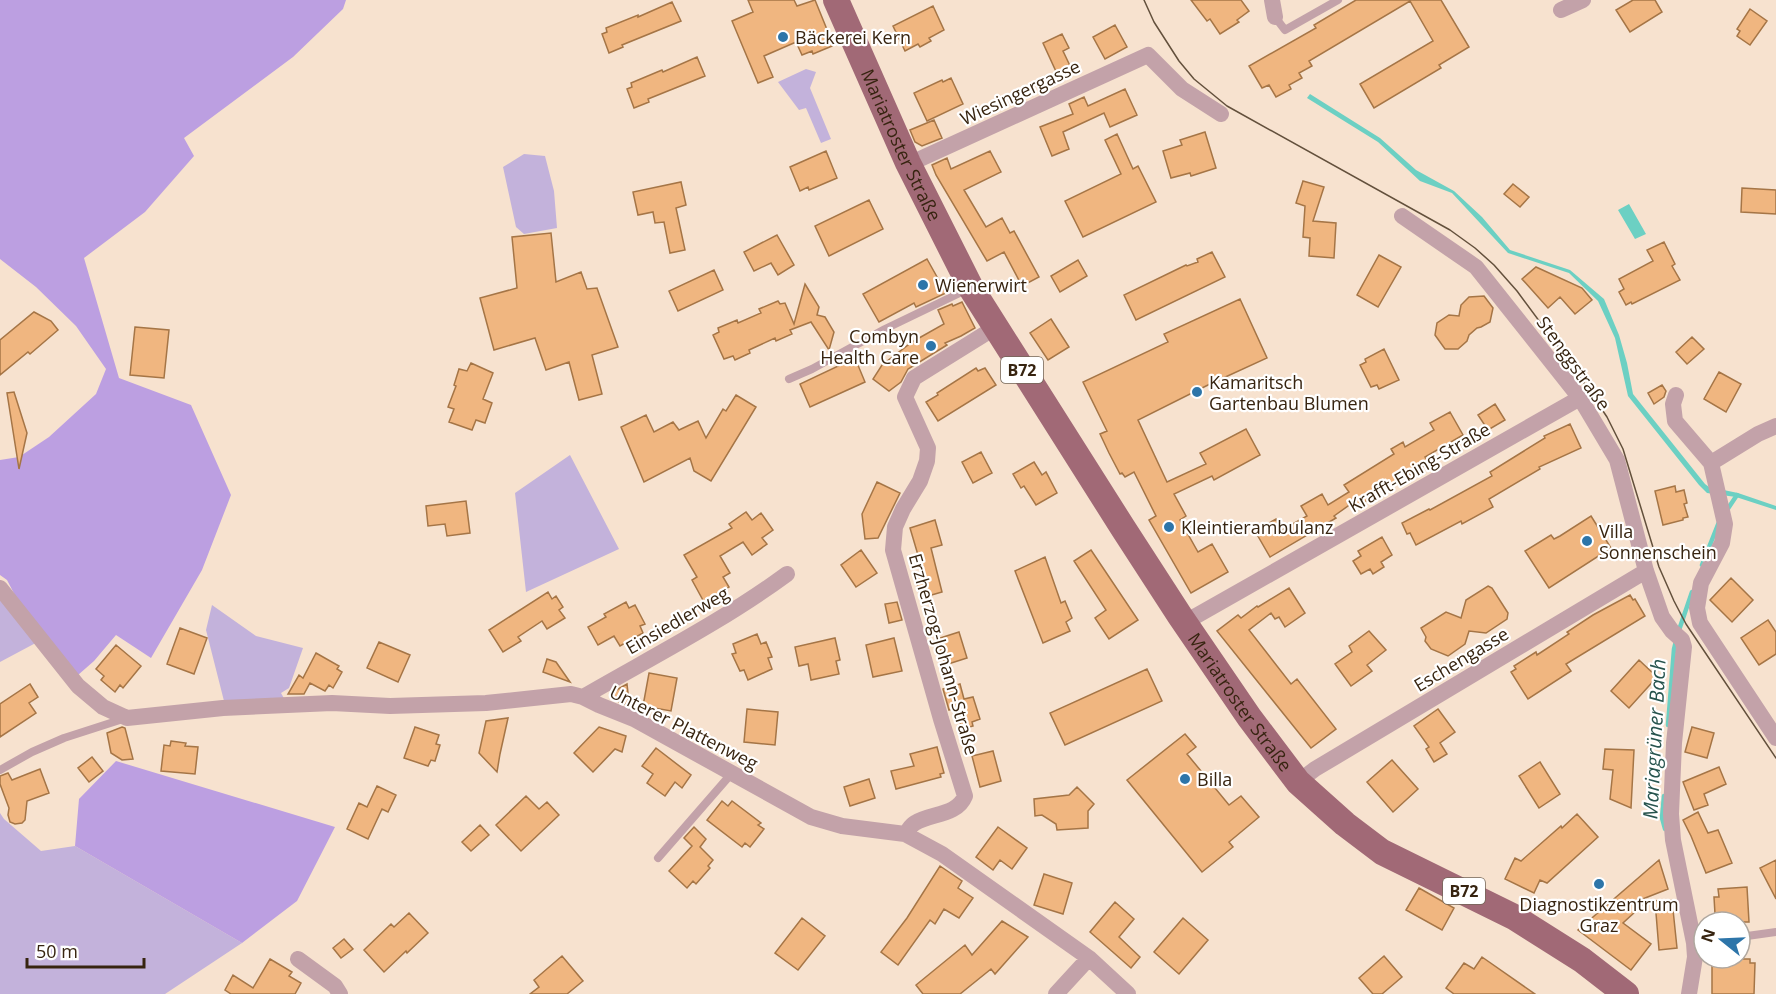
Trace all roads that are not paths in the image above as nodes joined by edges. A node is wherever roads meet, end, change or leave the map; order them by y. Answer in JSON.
{"nodes":[{"id":1,"x":836,"y":0,"type":"edge"},
{"id":2,"x":1272,"y":0,"type":"edge"},
{"id":3,"x":1338,"y":0,"type":"edge"},
{"id":4,"x":1583,"y":0,"type":"edge"},
{"id":5,"x":1561,"y":10,"type":"dead end"},
{"id":6,"x":1275,"y":17,"type":"joint"},
{"id":7,"x":1221,"y":114,"type":"dead end"},
{"id":8,"x":908,"y":163,"type":"junction"},
{"id":9,"x":1402,"y":216,"type":"dead end"},
{"id":10,"x":971,"y":288,"type":"junction"},
{"id":11,"x":996,"y":327,"type":"junction"},
{"id":12,"x":789,"y":379,"type":"dead end"},
{"id":13,"x":1676,"y":395,"type":"dead end"},
{"id":14,"x":1580,"y":398,"type":"junction"},
{"id":15,"x":1776,"y":426,"type":"edge"},
{"id":16,"x":1713,"y":470,"type":"junction"},
{"id":17,"x":1646,"y":571,"type":"junction"},
{"id":18,"x":787,"y":574,"type":"dead end"},
{"id":19,"x":0,"y":588,"type":"edge"},
{"id":20,"x":1184,"y":622,"type":"junction"},
{"id":21,"x":583,"y":697,"type":"junction"},
{"id":22,"x":127,"y":718,"type":"junction"},
{"id":23,"x":1776,"y":738,"type":"edge"},
{"id":24,"x":0,"y":771,"type":"edge"},
{"id":25,"x":732,"y":773,"type":"junction"},
{"id":26,"x":1298,"y":782,"type":"junction"},
{"id":27,"x":905,"y":834,"type":"junction"},
{"id":28,"x":658,"y":858,"type":"dead end"},
{"id":29,"x":1692,"y":915,"type":"edge"},
{"id":30,"x":1776,"y":932,"type":"edge"},
{"id":31,"x":1752,"y":935,"type":"edge"},
{"id":32,"x":1089,"y":958,"type":"junction"},
{"id":33,"x":298,"y":959,"type":"dead end"},
{"id":34,"x":1693,"y":970,"type":"edge"},
{"id":35,"x":340,"y":994,"type":"edge"},
{"id":36,"x":1056,"y":994,"type":"edge"},
{"id":37,"x":1128,"y":994,"type":"edge"},
{"id":38,"x":1626,"y":994,"type":"edge"},
{"id":39,"x":1689,"y":994,"type":"edge"}],
"edges":[{"from":1,"to":8,"type":"main road","name":"Mariatroster Straße","number":"B72"},
{"from":2,"to":6,"type":"street"},
{"from":3,"to":6,"type":"lane"},
{"from":4,"to":5,"type":"street"},
{"from":7,"to":8,"type":"street","name":"Wiesingergasse"},
{"from":8,"to":10,"type":"main road","name":"Mariatroster Straße","number":"B72"},
{"from":9,"to":14,"type":"street","name":"Stenggstraße"},
{"from":10,"to":11,"type":"main road","name":"Mariatroster Straße","number":"B72"},
{"from":10,"to":12,"type":"lane"},
{"from":11,"to":20,"type":"main road","name":"Mariatroster Straße","number":"B72"},
{"from":11,"to":27,"type":"street","name":"Erzherzog-Johann-Straße"},
{"from":13,"to":16,"type":"street"},
{"from":14,"to":17,"type":"street","name":"Stenggstraße"},
{"from":14,"to":20,"type":"street","name":"Krafft-Ebing-Straße"},
{"from":15,"to":16,"type":"street"},
{"from":16,"to":23,"type":"street"},
{"from":17,"to":26,"type":"street","name":"Eschengasse"},
{"from":17,"to":29,"type":"street","name":"Stenggstraße"},
{"from":18,"to":21,"type":"street","name":"Einsiedlerweg"},
{"from":19,"to":22,"type":"street"},
{"from":20,"to":26,"type":"main road","name":"Mariatroster Straße","number":"B72"},
{"from":21,"to":22,"type":"street","name":"Unterer Plattenweg"},
{"from":21,"to":25,"type":"street","name":"Unterer Plattenweg"},
{"from":22,"to":24,"type":"lane","name":"Unterer Plattenweg"},
{"from":25,"to":27,"type":"street","name":"Unterer Plattenweg"},
{"from":25,"to":28,"type":"lane"},
{"from":26,"to":38,"type":"main road","name":"Mariatroster Straße","number":"B72"},
{"from":27,"to":32,"type":"street","name":"Unterer Plattenweg"},
{"from":30,"to":31,"type":"lane"},
{"from":32,"to":36,"type":"street"},
{"from":32,"to":37,"type":"street","name":"Unterer Plattenweg"},
{"from":33,"to":35,"type":"street"},
{"from":34,"to":39,"type":"street"}]}
